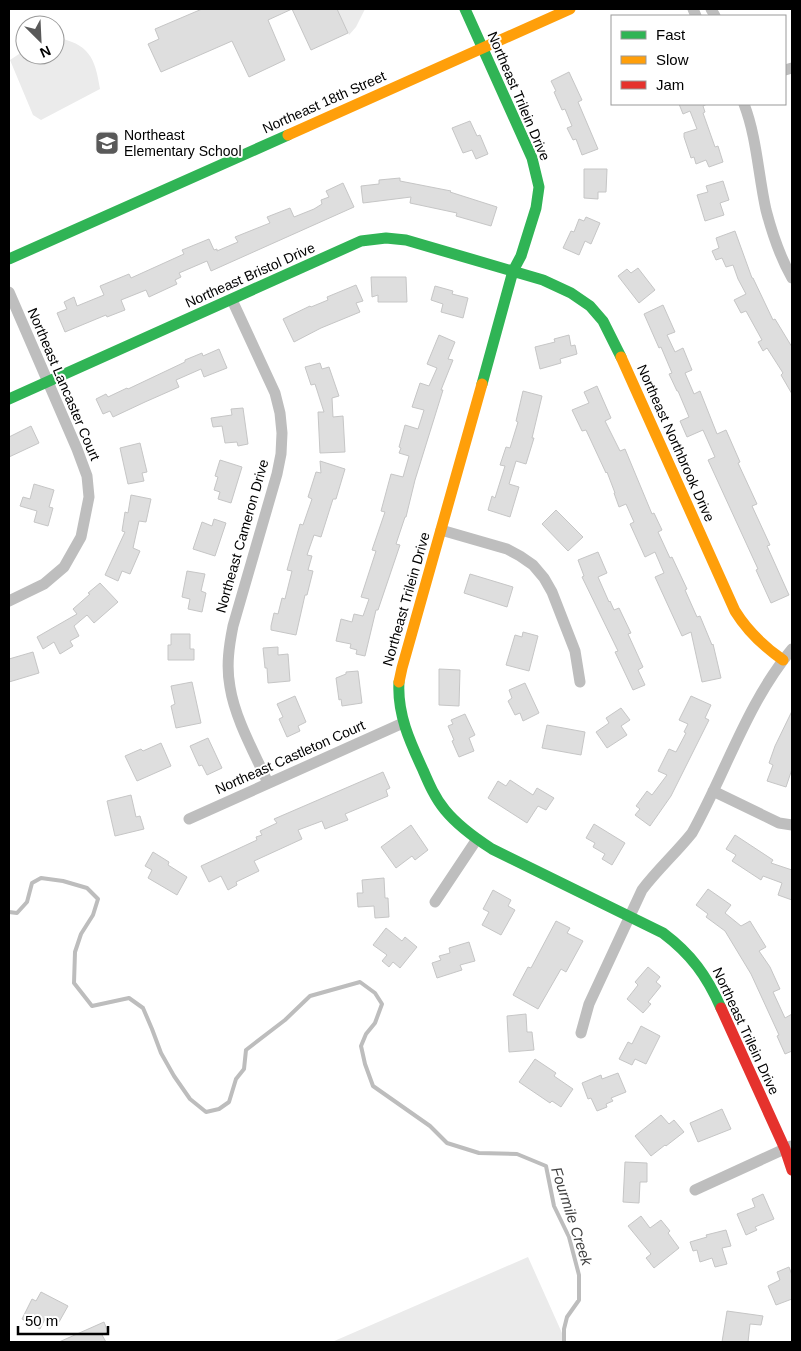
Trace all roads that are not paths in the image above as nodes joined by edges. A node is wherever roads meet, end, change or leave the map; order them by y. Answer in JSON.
{"nodes":[{"id":1,"x":465,"y":9,"type":"edge"},
{"id":2,"x":570,"y":9,"type":"edge"},
{"id":3,"x":482,"y":48,"type":"junction"},
{"id":4,"x":744,"y":105,"type":"edge"},
{"id":5,"x":9,"y":259,"type":"edge"},
{"id":6,"x":513,"y":271,"type":"junction"},
{"id":7,"x":791,"y":275,"type":"edge"},
{"id":8,"x":9,"y":292,"type":"edge"},
{"id":9,"x":232,"y":300,"type":"junction"},
{"id":10,"x":48,"y":382,"type":"junction"},
{"id":11,"x":9,"y":400,"type":"edge"},
{"id":12,"x":441,"y":530,"type":"junction"},
{"id":13,"x":9,"y":602,"type":"edge"},
{"id":14,"x":792,"y":649,"type":"edge"},
{"id":15,"x":783,"y":660,"type":"junction"},
{"id":16,"x":580,"y":682,"type":"dead end"},
{"id":17,"x":403,"y":723,"type":"junction"},
{"id":18,"x":268,"y":783,"type":"junction"},
{"id":19,"x":713,"y":791,"type":"junction"},
{"id":20,"x":188,"y":819,"type":"dead end"},
{"id":21,"x":792,"y":825,"type":"edge"},
{"id":22,"x":477,"y":839,"type":"junction"},
{"id":23,"x":435,"y":902,"type":"dead end"},
{"id":24,"x":630,"y":916,"type":"junction"},
{"id":25,"x":581,"y":1033,"type":"dead end"},
{"id":26,"x":788,"y":1148,"type":"edge"},
{"id":27,"x":792,"y":1170,"type":"edge"},
{"id":28,"x":695,"y":1190,"type":"dead end"}],
"edges":[{"from":1,"to":3,"type":"street","name":"Northeast Trilein Drive"},
{"from":2,"to":3,"type":"street","name":"Northeast 18th Street"},
{"from":3,"to":5,"type":"street","name":"Northeast 18th Street"},
{"from":3,"to":6,"type":"street","name":"Northeast Trilein Drive"},
{"from":4,"to":7,"type":"street"},
{"from":6,"to":9,"type":"street","name":"Northeast Bristol Drive"},
{"from":6,"to":12,"type":"street","name":"Northeast Trilein Drive"},
{"from":6,"to":15,"type":"street","name":"Northeast Northbrook Drive"},
{"from":8,"to":10,"type":"street","name":"Northeast Lancaster Court"},
{"from":9,"to":10,"type":"street","name":"Northeast Bristol Drive"},
{"from":9,"to":18,"type":"street","name":"Northeast Cameron Drive"},
{"from":10,"to":11,"type":"street","name":"Northeast Bristol Drive"},
{"from":10,"to":13,"type":"street","name":"Northeast Lancaster Court"},
{"from":12,"to":16,"type":"street"},
{"from":12,"to":17,"type":"street","name":"Northeast Trilein Drive"},
{"from":14,"to":15,"type":"street"},
{"from":15,"to":19,"type":"street"},
{"from":17,"to":18,"type":"street","name":"Northeast Castleton Court"},
{"from":17,"to":22,"type":"street","name":"Northeast Trilein Drive"},
{"from":18,"to":20,"type":"street","name":"Northeast Castleton Court"},
{"from":19,"to":21,"type":"street"},
{"from":19,"to":24,"type":"street"},
{"from":22,"to":23,"type":"street"},
{"from":22,"to":24,"type":"street","name":"Northeast Trilein Drive"},
{"from":24,"to":25,"type":"street"},
{"from":24,"to":26,"type":"street","name":"Northeast Trilein Drive"},
{"from":26,"to":27,"type":"street","name":"Northeast Trilein Drive"},
{"from":26,"to":28,"type":"street"}]}
